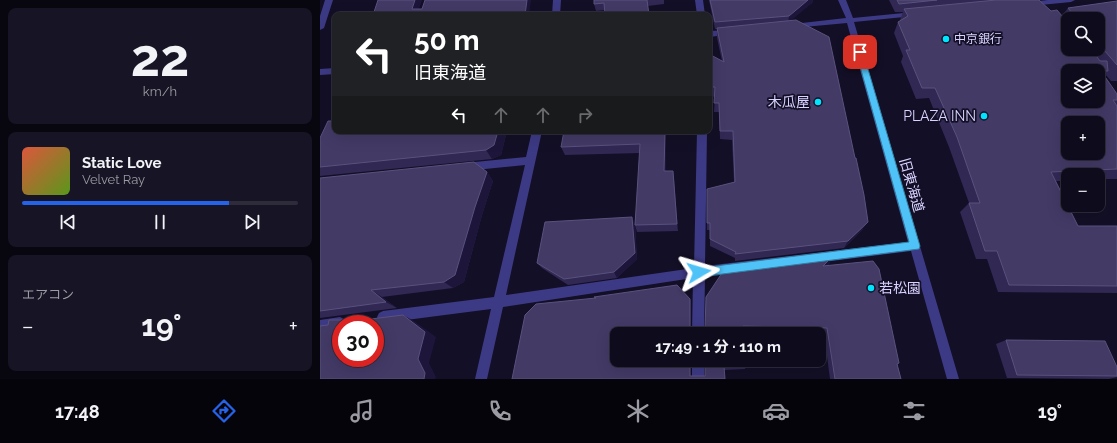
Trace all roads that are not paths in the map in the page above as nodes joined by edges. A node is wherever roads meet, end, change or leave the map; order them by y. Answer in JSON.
{"nodes":[{"id":1,"x":329,"y":0,"type":"edge"},
{"id":2,"x":557,"y":0,"type":"edge"},
{"id":3,"x":699,"y":0,"type":"edge"},
{"id":4,"x":842,"y":0,"type":"edge"},
{"id":5,"x":1071,"y":0,"type":"edge"},
{"id":6,"x":1038,"y":2,"type":"edge"},
{"id":7,"x":1024,"y":4,"type":"edge"},
{"id":8,"x":1047,"y":11,"type":"edge"},
{"id":9,"x":556,"y":12,"type":"edge"},
{"id":10,"x":701,"y":12,"type":"edge"},
{"id":11,"x":924,"y":14,"type":"edge"},
{"id":12,"x":850,"y":20,"type":"junction"},
{"id":13,"x":788,"y":26,"type":"edge"},
{"id":14,"x":320,"y":28,"type":"edge"},
{"id":15,"x":741,"y":31,"type":"edge"},
{"id":16,"x":712,"y":34,"type":"edge"},
{"id":17,"x":332,"y":71,"type":"edge"},
{"id":18,"x":320,"y":72,"type":"edge"},
{"id":19,"x":536,"y":134,"type":"edge"},
{"id":20,"x":702,"y":134,"type":"edge"},
{"id":21,"x":531,"y":160,"type":"junction"},
{"id":22,"x":451,"y":168,"type":"edge"},
{"id":23,"x":915,"y":246,"type":"junction"},
{"id":24,"x":699,"y":272,"type":"junction"},
{"id":25,"x":498,"y":302,"type":"junction"},
{"id":26,"x":384,"y":318,"type":"edge"},
{"id":27,"x":332,"y":324,"type":"edge"},
{"id":28,"x":320,"y":326,"type":"edge"},
{"id":29,"x":698,"y":327,"type":"edge"},
{"id":30,"x":698,"y":367,"type":"edge"},
{"id":31,"x":481,"y":379,"type":"edge"},
{"id":32,"x":698,"y":379,"type":"edge"},
{"id":33,"x":953,"y":379,"type":"edge"}],
"edges":[{"from":1,"to":14,"type":"street"},
{"from":2,"to":9,"type":"street"},
{"from":3,"to":10,"type":"street"},
{"from":4,"to":12,"type":"street","name":"旧東海道"},
{"from":5,"to":6,"type":"street"},
{"from":6,"to":7,"type":"street"},
{"from":6,"to":8,"type":"street"},
{"from":11,"to":12,"type":"street"},
{"from":12,"to":13,"type":"street"},
{"from":12,"to":23,"type":"street","name":"旧東海道"},
{"from":15,"to":16,"type":"street"},
{"from":17,"to":18,"type":"street"},
{"from":19,"to":21,"type":"street"},
{"from":20,"to":24,"type":"street"},
{"from":21,"to":22,"type":"street"},
{"from":21,"to":25,"type":"street"},
{"from":23,"to":24,"type":"street"},
{"from":23,"to":33,"type":"street","name":"旧東海道"},
{"from":24,"to":25,"type":"street"},
{"from":24,"to":29,"type":"street"},
{"from":25,"to":26,"type":"street"},
{"from":25,"to":31,"type":"street"},
{"from":27,"to":28,"type":"street"},
{"from":30,"to":32,"type":"street"}]}
